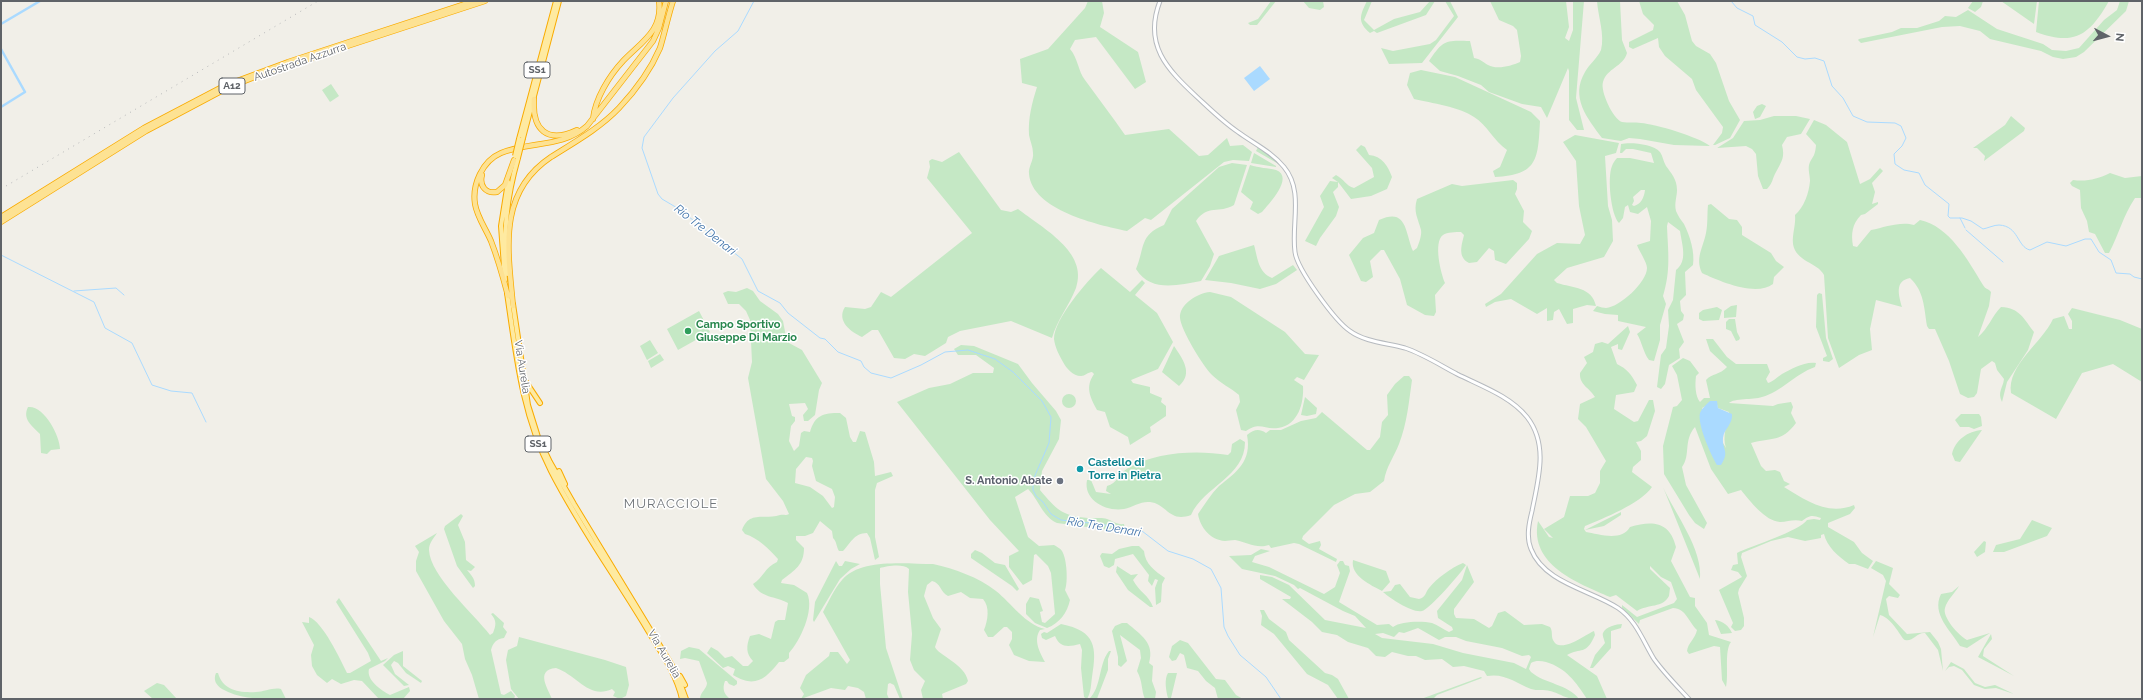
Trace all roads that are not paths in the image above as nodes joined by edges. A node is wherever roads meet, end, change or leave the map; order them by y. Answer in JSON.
{"nodes":[{"id":1,"x":467,"y":1,"type":"edge"},
{"id":2,"x":474,"y":1,"type":"edge"},
{"id":3,"x":485,"y":1,"type":"edge"},
{"id":4,"x":556,"y":1,"type":"edge"},
{"id":5,"x":559,"y":1,"type":"edge"},
{"id":6,"x":660,"y":1,"type":"edge"},
{"id":7,"x":666,"y":1,"type":"edge"},
{"id":8,"x":673,"y":1,"type":"edge"},
{"id":9,"x":1160,"y":1,"type":"edge"},
{"id":10,"x":447,"y":10,"type":"junction"},
{"id":11,"x":534,"y":99,"type":"junction"},
{"id":12,"x":593,"y":119,"type":"junction"},
{"id":13,"x":605,"y":122,"type":"junction"},
{"id":14,"x":521,"y":139,"type":"junction"},
{"id":15,"x":515,"y":158,"type":"junction"},
{"id":16,"x":1,"y":217,"type":"edge"},
{"id":17,"x":1,"y":222,"type":"edge"},
{"id":18,"x":508,"y":296,"type":"junction"},
{"id":19,"x":513,"y":306,"type":"junction"},
{"id":20,"x":521,"y":366,"type":"junction"},
{"id":21,"x":540,"y":403,"type":"dead end"},
{"id":22,"x":540,"y":447,"type":"junction"},
{"id":23,"x":546,"y":468,"type":"dead end"},
{"id":24,"x":559,"y":471,"type":"dead end"},
{"id":25,"x":574,"y":504,"type":"junction"},
{"id":26,"x":634,"y":603,"type":"junction"},
{"id":27,"x":644,"y":631,"type":"dead end"},
{"id":28,"x":657,"y":646,"type":"junction"},
{"id":29,"x":685,"y":685,"type":"dead end"},
{"id":30,"x":682,"y":699,"type":"edge"},
{"id":31,"x":686,"y":699,"type":"edge"},
{"id":32,"x":1689,"y":699,"type":"edge"}],
"edges":[{"from":1,"to":10,"type":"highway"},
{"from":2,"to":10,"type":"highway","name":"Autostrada Azzurra","number":"A12"},
{"from":3,"to":17,"type":"highway","name":"Autostrada Azzurra","number":"A12"},
{"from":4,"to":14,"type":"highway","name":"Via Aurelia","number":"SS1"},
{"from":5,"to":11,"type":"highway","name":"Via Aurelia","number":"SS1"},
{"from":6,"to":12,"type":"highway"},
{"from":7,"to":12,"type":"highway"},
{"from":8,"to":13,"type":"highway"},
{"from":9,"to":32,"type":"main road"},
{"from":10,"to":16,"type":"highway","name":"Autostrada Azzurra","number":"A12"},
{"from":11,"to":12,"type":"highway"},
{"from":11,"to":14,"type":"highway","name":"Via Aurelia","number":"SS1"},
{"from":12,"to":18,"type":"highway"},
{"from":13,"to":15,"type":"highway"},
{"from":13,"to":19,"type":"highway"},
{"from":14,"to":15,"type":"highway","name":"Via Aurelia","number":"SS1","bridge":true},
{"from":15,"to":18,"type":"highway","name":"Via Aurelia","number":"SS1"},
{"from":15,"to":19,"type":"highway","name":"Via Aurelia","number":"SS1"},
{"from":18,"to":22,"type":"highway","name":"Via Aurelia","number":"SS1"},
{"from":19,"to":20,"type":"highway","name":"Via Aurelia","number":"SS1"},
{"from":20,"to":21,"type":"highway"},
{"from":20,"to":25,"type":"highway","name":"Via Aurelia","number":"SS1"},
{"from":22,"to":23,"type":"highway"},
{"from":22,"to":28,"type":"highway","name":"Via Aurelia","number":"SS1"},
{"from":24,"to":25,"type":"highway"},
{"from":25,"to":26,"type":"highway","name":"Via Aurelia","number":"SS1"},
{"from":26,"to":29,"type":"highway"},
{"from":26,"to":31,"type":"highway","name":"Via Aurelia","number":"SS1"},
{"from":27,"to":28,"type":"highway"},
{"from":28,"to":30,"type":"highway","name":"Via Aurelia","number":"SS1"}]}
